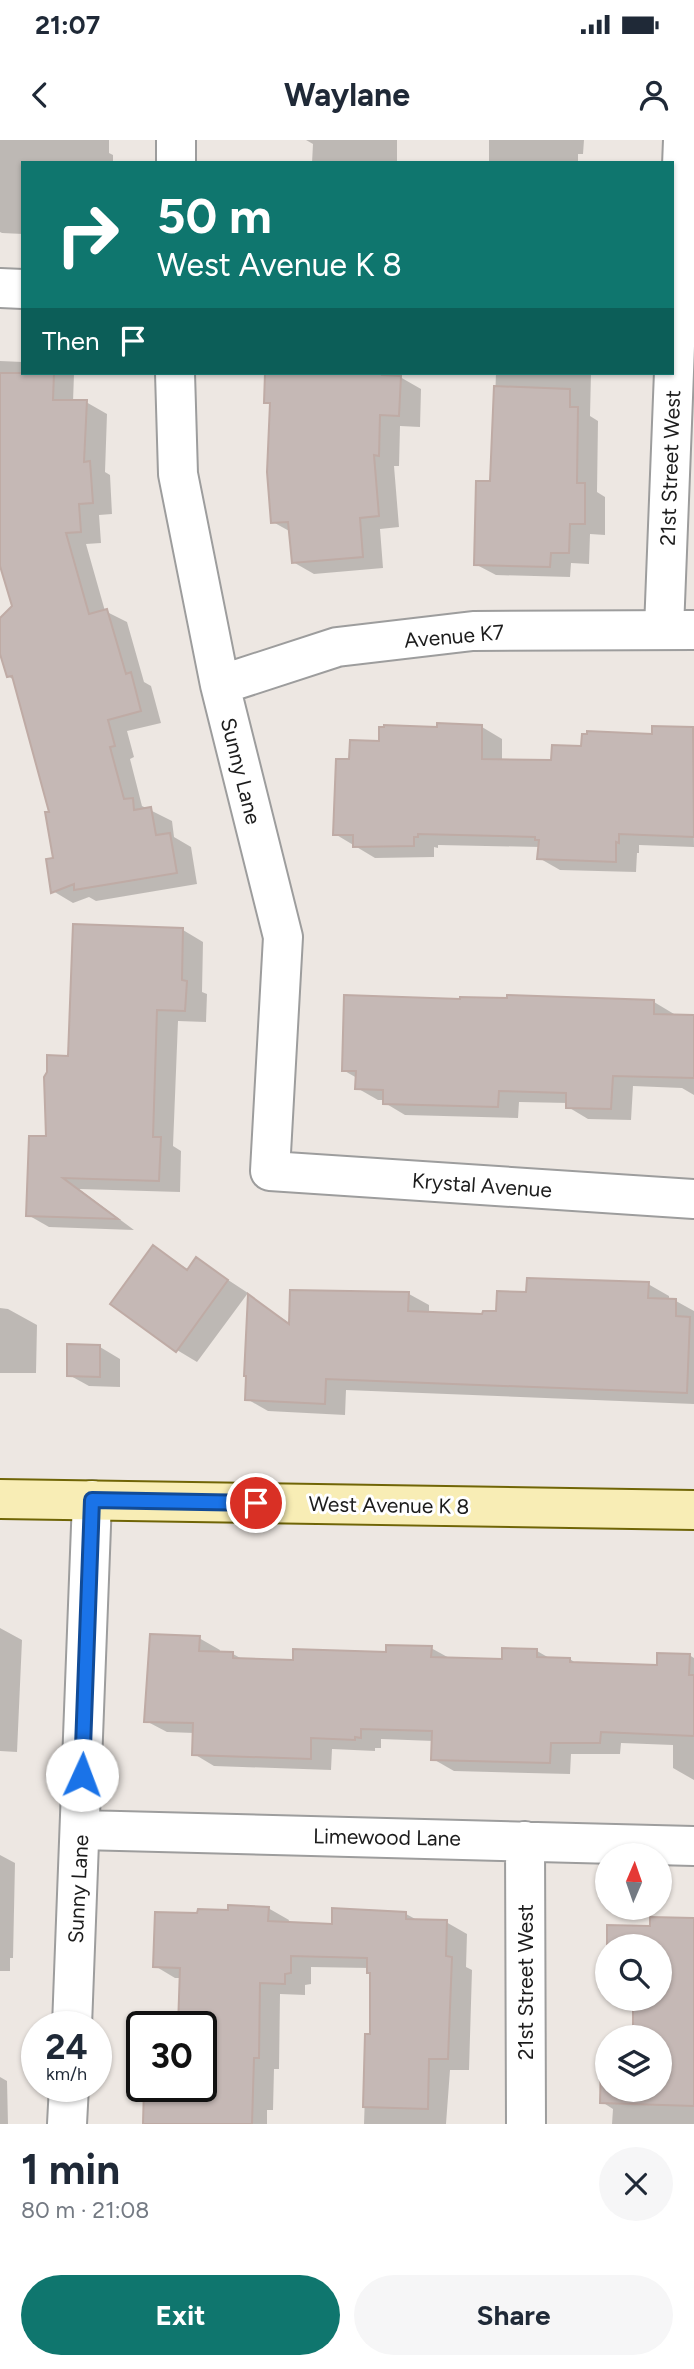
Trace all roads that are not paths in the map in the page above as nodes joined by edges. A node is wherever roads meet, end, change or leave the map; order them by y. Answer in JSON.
{"nodes":[{"id":1,"x":176,"y":140,"type":"edge"},
{"id":2,"x":687,"y":148,"type":"edge"},
{"id":3,"x":176,"y":161,"type":"edge"},
{"id":4,"x":0,"y":288,"type":"edge"},
{"id":5,"x":21,"y":289,"type":"edge"},
{"id":6,"x":175,"y":375,"type":"edge"},
{"id":7,"x":679,"y":629,"type":"edge"},
{"id":8,"x":220,"y":685,"type":"junction"},
{"id":9,"x":270,"y":1171,"type":"joint"},
{"id":10,"x":694,"y":1199,"type":"edge"},
{"id":11,"x":0,"y":1499,"type":"edge"},
{"id":12,"x":92,"y":1500,"type":"junction"},
{"id":13,"x":694,"y":1510,"type":"edge"},
{"id":14,"x":81,"y":1830,"type":"junction"},
{"id":15,"x":525,"y":1841,"type":"junction"},
{"id":16,"x":694,"y":1846,"type":"edge"},
{"id":17,"x":73,"y":2011,"type":"edge"},
{"id":18,"x":68,"y":2102,"type":"edge"},
{"id":19,"x":67,"y":2124,"type":"edge"},
{"id":20,"x":526,"y":2124,"type":"edge"}],
"edges":[{"from":1,"to":3,"type":"street"},
{"from":2,"to":7,"type":"street","name":"21st Street West"},
{"from":4,"to":5,"type":"street"},
{"from":6,"to":8,"type":"street","name":"Sunny Lane"},
{"from":7,"to":8,"type":"street","name":"Avenue K7"},
{"from":8,"to":9,"type":"street","name":"Sunny Lane"},
{"from":9,"to":10,"type":"street","name":"Krystal Avenue"},
{"from":11,"to":12,"type":"street","name":"West Avenue K 8"},
{"from":12,"to":13,"type":"street","name":"West Avenue K 8"},
{"from":12,"to":14,"type":"street","name":"Sunny Lane"},
{"from":14,"to":15,"type":"street","name":"Limewood Lane"},
{"from":14,"to":17,"type":"street","name":"Sunny Lane"},
{"from":15,"to":16,"type":"street","name":"Limewood Lane"},
{"from":15,"to":20,"type":"street","name":"21st Street West"},
{"from":18,"to":19,"type":"street"}]}
